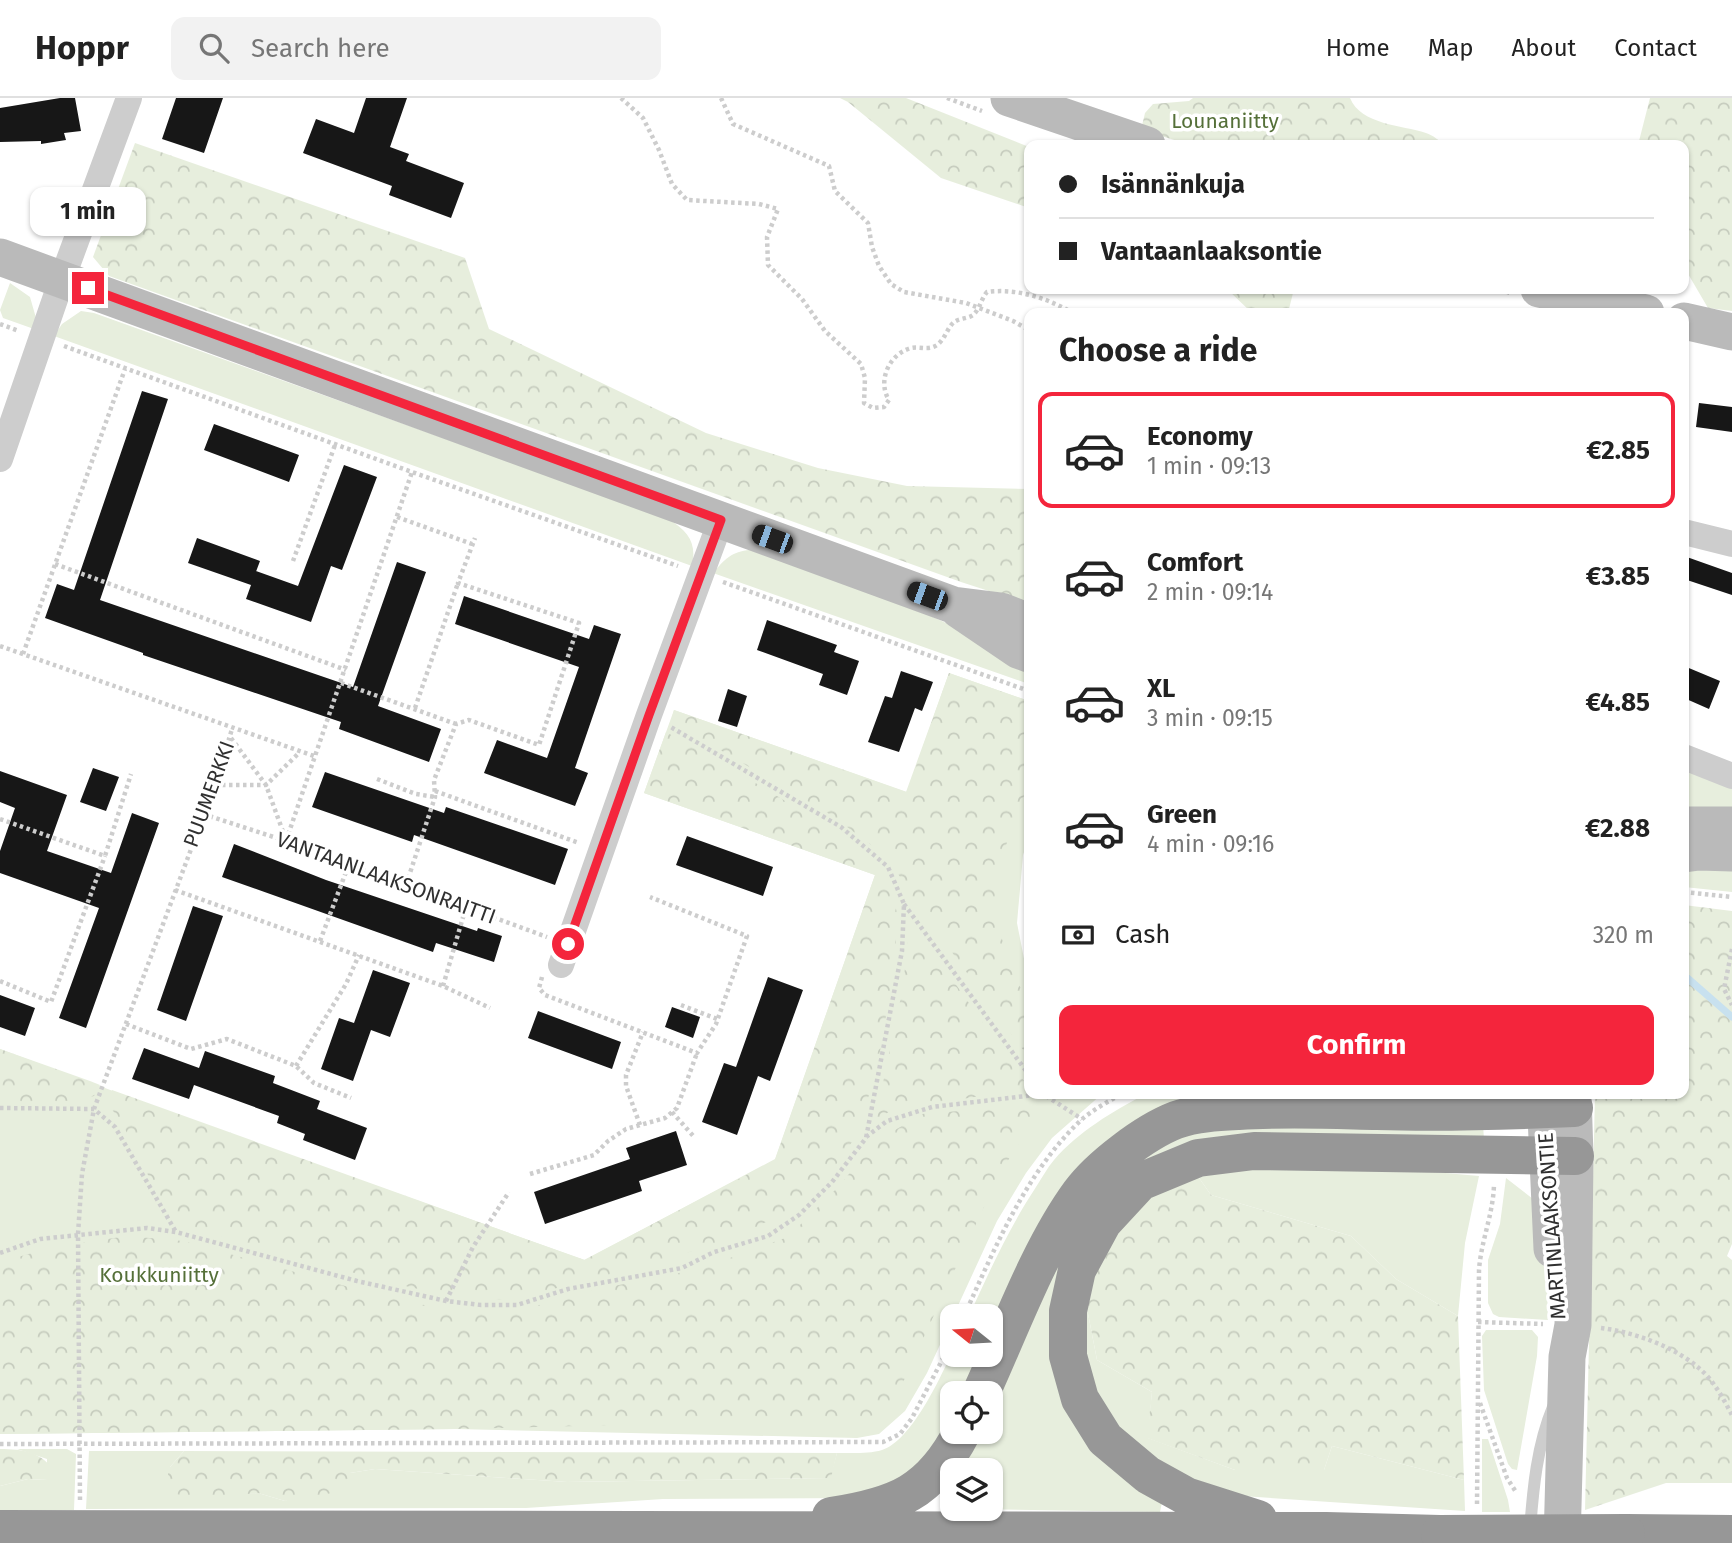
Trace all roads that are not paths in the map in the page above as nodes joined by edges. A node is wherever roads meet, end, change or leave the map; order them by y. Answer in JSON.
{"nodes":[{"id":1,"x":129,"y":98,"type":"edge"},
{"id":2,"x":1009,"y":98,"type":"edge"},
{"id":3,"x":1132,"y":140,"type":"edge"},
{"id":4,"x":0,"y":257,"type":"edge"},
{"id":5,"x":62,"y":279,"type":"junction"},
{"id":6,"x":1541,"y":298,"type":"edge"},
{"id":7,"x":1611,"y":308,"type":"edge"},
{"id":8,"x":1689,"y":322,"type":"edge"},
{"id":9,"x":1732,"y":332,"type":"edge"},
{"id":10,"x":0,"y":459,"type":"edge"},
{"id":11,"x":721,"y":520,"type":"junction"},
{"id":12,"x":1689,"y":533,"type":"edge"},
{"id":13,"x":1732,"y":544,"type":"edge"},
{"id":14,"x":953,"y":605,"type":"junction"},
{"id":15,"x":1024,"y":620,"type":"edge"},
{"id":16,"x":1024,"y":652,"type":"edge"},
{"id":17,"x":1689,"y":759,"type":"edge"},
{"id":18,"x":1732,"y":776,"type":"edge"},
{"id":19,"x":1689,"y":825,"type":"edge"},
{"id":20,"x":1732,"y":825,"type":"edge"},
{"id":21,"x":1689,"y":853,"type":"edge"},
{"id":22,"x":1732,"y":853,"type":"edge"},
{"id":23,"x":557,"y":960,"type":"road end"},
{"id":24,"x":1559,"y":1101,"type":"edge"},
{"id":25,"x":1561,"y":1156,"type":"junction"},
{"id":26,"x":1566,"y":1346,"type":"junction"},
{"id":27,"x":986,"y":1381,"type":"edge"},
{"id":28,"x":955,"y":1444,"type":"edge"},
{"id":29,"x":0,"y":1529,"type":"edge"},
{"id":30,"x":732,"y":1531,"type":"junction"},
{"id":31,"x":1326,"y":1531,"type":"junction"},
{"id":32,"x":1732,"y":1534,"type":"edge"},
{"id":33,"x":1530,"y":1543,"type":"edge"},
{"id":34,"x":1562,"y":1543,"type":"edge"}],
"edges":[{"from":1,"to":5,"type":"street"},
{"from":2,"to":3,"type":"main road"},
{"from":4,"to":5,"type":"main road"},
{"from":5,"to":10,"type":"street"},
{"from":5,"to":11,"type":"main road"},
{"from":6,"to":7,"type":"main road"},
{"from":8,"to":9,"type":"main road"},
{"from":11,"to":14,"type":"main road"},
{"from":11,"to":23,"type":"street"},
{"from":12,"to":13,"type":"street"},
{"from":14,"to":15,"type":"main road"},
{"from":14,"to":16,"type":"main road"},
{"from":17,"to":18,"type":"street"},
{"from":19,"to":20,"type":"main road"},
{"from":21,"to":22,"type":"main road"},
{"from":24,"to":25,"type":"main road","name":"MARTINLAAKSONTIE"},
{"from":24,"to":27,"type":"highway"},
{"from":25,"to":26,"type":"main road","name":"MARTINLAAKSONTIE"},
{"from":25,"to":31,"type":"highway"},
{"from":26,"to":33,"type":"lane"},
{"from":26,"to":34,"type":"main road","name":"MARTINLAAKSONTIE"},
{"from":28,"to":30,"type":"highway"},
{"from":29,"to":30,"type":"highway"},
{"from":30,"to":31,"type":"highway"},
{"from":31,"to":32,"type":"highway","bridge":true}]}
